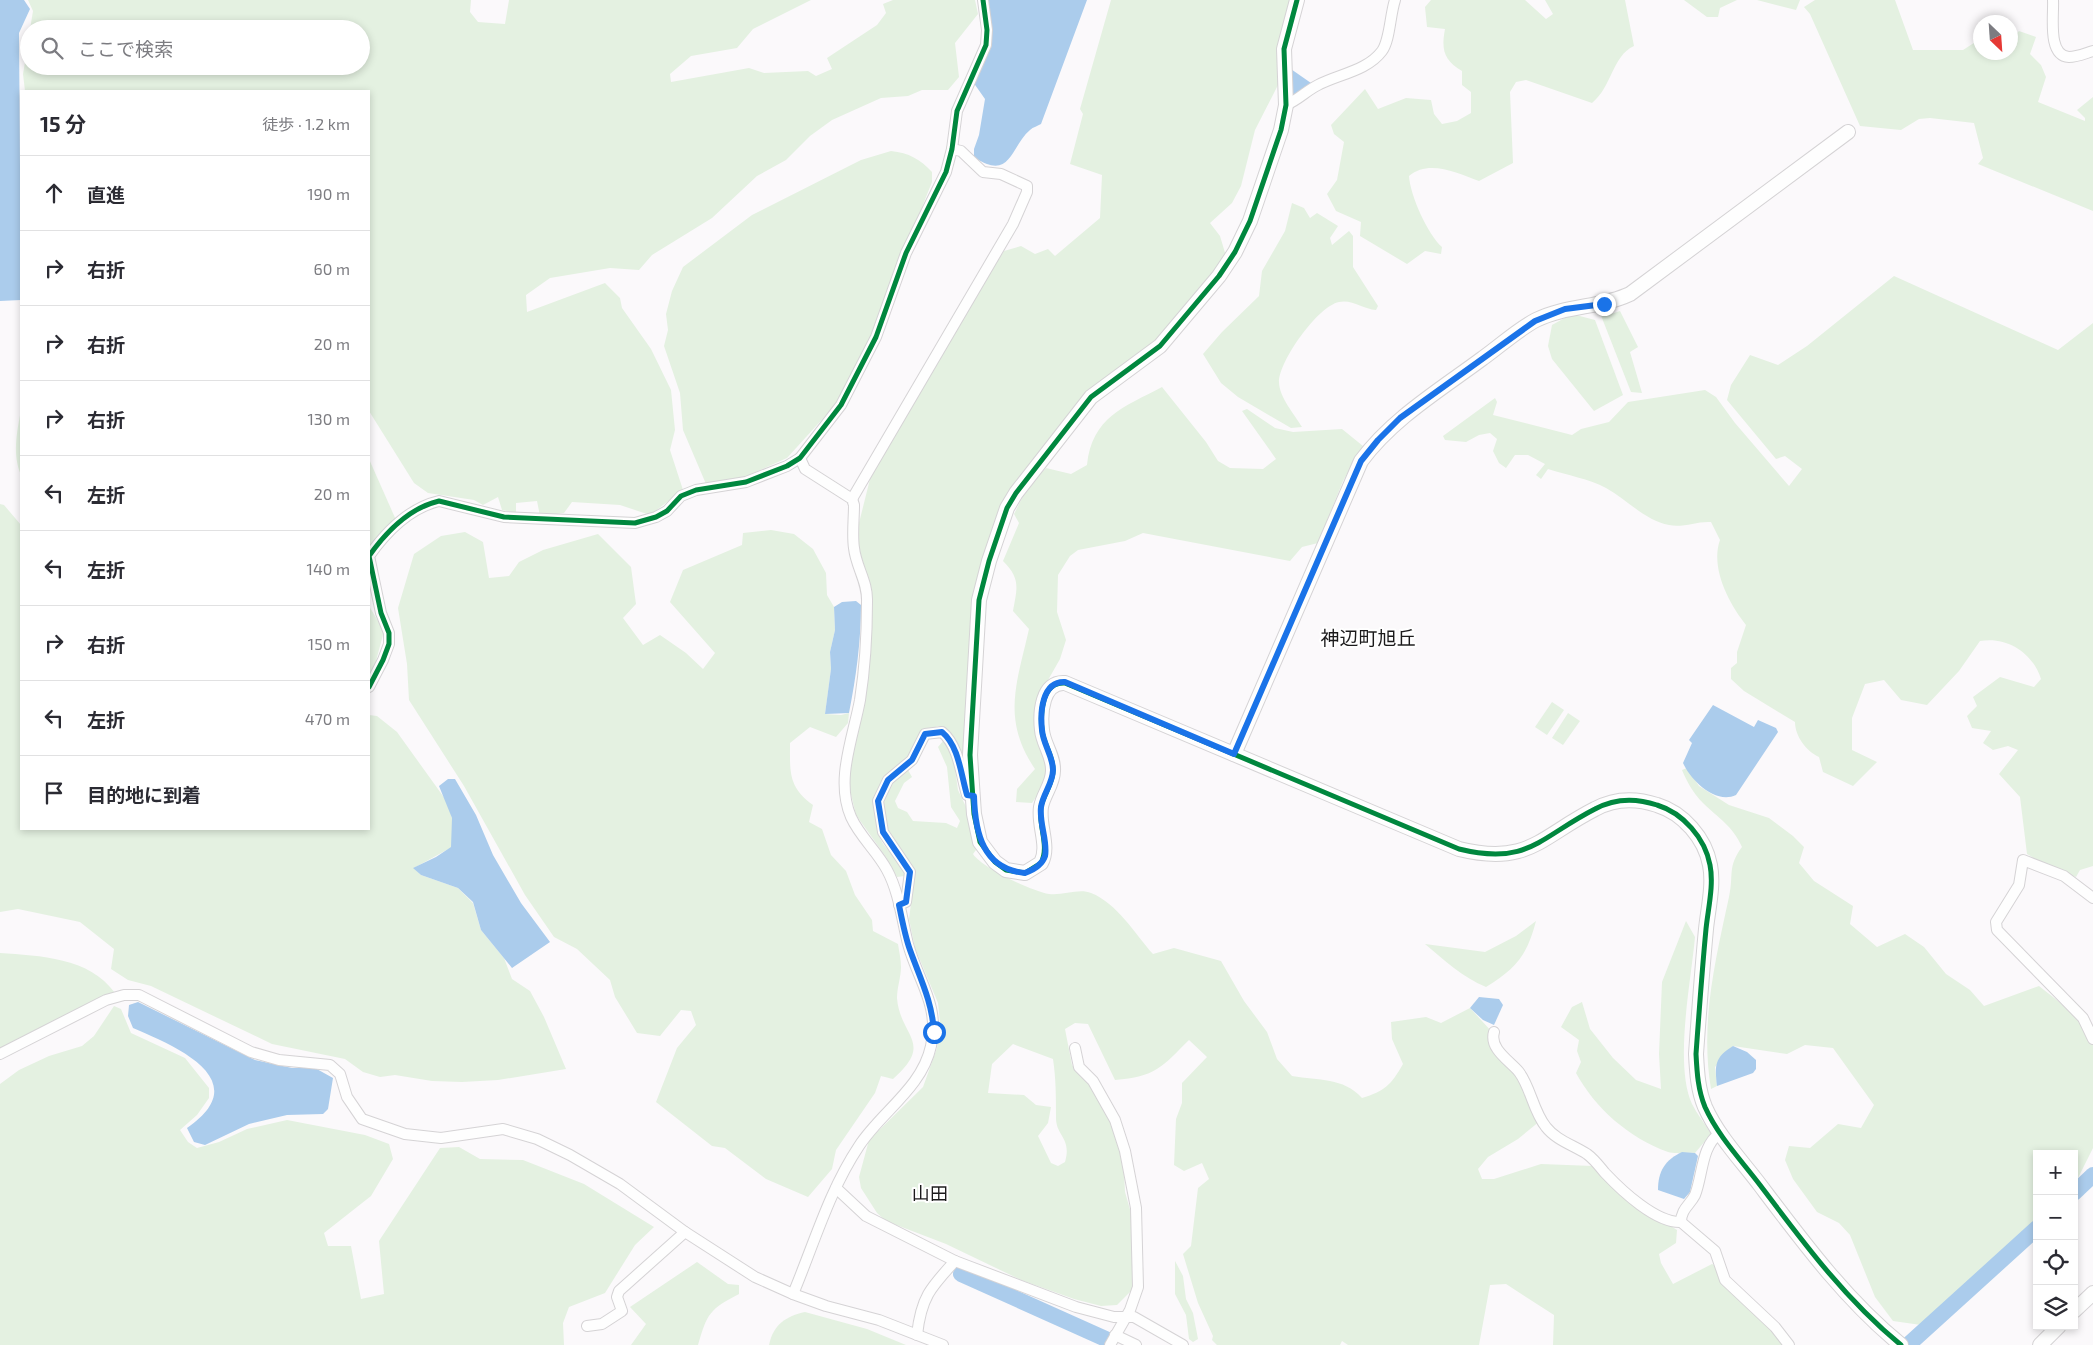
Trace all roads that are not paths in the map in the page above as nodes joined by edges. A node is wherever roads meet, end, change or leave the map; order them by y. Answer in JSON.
{"nodes":[{"id":1,"x":983,"y":0,"type":"edge"},
{"id":2,"x":1297,"y":0,"type":"edge"},
{"id":3,"x":1395,"y":0,"type":"edge"},
{"id":4,"x":2053,"y":0,"type":"edge"},
{"id":5,"x":2093,"y":51,"type":"edge"},
{"id":6,"x":1286,"y":105,"type":"junction"},
{"id":7,"x":1848,"y":132,"type":"dead end"},
{"id":8,"x":952,"y":149,"type":"junction"},
{"id":9,"x":800,"y":458,"type":"junction"},
{"id":10,"x":852,"y":499,"type":"junction"},
{"id":11,"x":370,"y":555,"type":"edge"},
{"id":12,"x":370,"y":561,"type":"edge"},
{"id":13,"x":370,"y":685,"type":"edge"},
{"id":14,"x":1234,"y":754,"type":"junction"},
{"id":15,"x":974,"y":796,"type":"junction"},
{"id":16,"x":2093,"y":898,"type":"edge"},
{"id":17,"x":899,"y":905,"type":"junction"},
{"id":18,"x":1494,"y":1032,"type":"dead end"},
{"id":19,"x":2093,"y":1038,"type":"edge"},
{"id":20,"x":1075,"y":1048,"type":"dead end"},
{"id":21,"x":0,"y":1054,"type":"edge"},
{"id":22,"x":1720,"y":1133,"type":"junction"},
{"id":23,"x":836,"y":1188,"type":"junction"},
{"id":24,"x":1681,"y":1222,"type":"junction"},
{"id":25,"x":685,"y":1232,"type":"junction"},
{"id":26,"x":955,"y":1261,"type":"junction"},
{"id":27,"x":794,"y":1291,"type":"junction"},
{"id":28,"x":2093,"y":1293,"type":"edge"},
{"id":29,"x":2078,"y":1308,"type":"edge"},
{"id":30,"x":1124,"y":1317,"type":"junction"},
{"id":31,"x":587,"y":1326,"type":"dead end"},
{"id":32,"x":2055,"y":1330,"type":"edge"},
{"id":33,"x":917,"y":1335,"type":"junction"},
{"id":34,"x":1112,"y":1341,"type":"edge"},
{"id":35,"x":1898,"y":1344,"type":"edge"},
{"id":36,"x":943,"y":1345,"type":"edge"},
{"id":37,"x":1136,"y":1345,"type":"edge"},
{"id":38,"x":1183,"y":1345,"type":"edge"},
{"id":39,"x":1789,"y":1345,"type":"edge"},
{"id":40,"x":2040,"y":1345,"type":"edge"}],
"edges":[{"from":1,"to":8,"type":"street"},
{"from":2,"to":6,"type":"street"},
{"from":3,"to":6,"type":"street"},
{"from":4,"to":5,"type":"street"},
{"from":6,"to":15,"type":"street"},
{"from":7,"to":14,"type":"street"},
{"from":8,"to":9,"type":"street"},
{"from":8,"to":10,"type":"street"},
{"from":9,"to":10,"type":"street"},
{"from":9,"to":11,"type":"street"},
{"from":10,"to":17,"type":"street"},
{"from":12,"to":13,"type":"street"},
{"from":14,"to":15,"type":"street"},
{"from":14,"to":22,"type":"street"},
{"from":15,"to":17,"type":"street"},
{"from":16,"to":19,"type":"street"},
{"from":17,"to":23,"type":"street"},
{"from":18,"to":24,"type":"street"},
{"from":20,"to":30,"type":"street"},
{"from":21,"to":25,"type":"street"},
{"from":22,"to":24,"type":"street"},
{"from":22,"to":35,"type":"street"},
{"from":23,"to":26,"type":"street"},
{"from":23,"to":27,"type":"street"},
{"from":24,"to":39,"type":"street"},
{"from":25,"to":27,"type":"street"},
{"from":25,"to":31,"type":"street"},
{"from":26,"to":30,"type":"street"},
{"from":26,"to":33,"type":"street"},
{"from":27,"to":33,"type":"street"},
{"from":28,"to":29,"type":"street"},
{"from":30,"to":34,"type":"street"},
{"from":30,"to":38,"type":"street"},
{"from":32,"to":40,"type":"street"},
{"from":33,"to":36,"type":"street"},
{"from":34,"to":37,"type":"street"}]}
